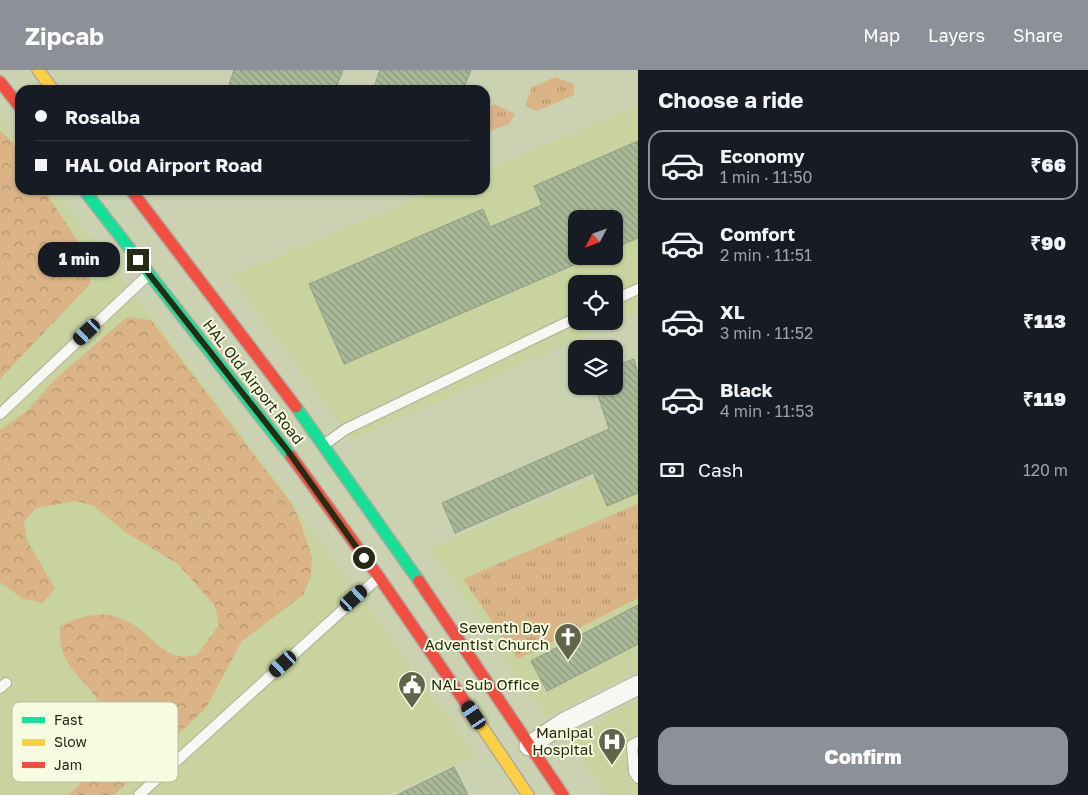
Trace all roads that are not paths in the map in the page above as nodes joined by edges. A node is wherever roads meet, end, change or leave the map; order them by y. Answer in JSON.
{"nodes":[{"id":1,"x":38,"y":70,"type":"edge"},
{"id":2,"x":0,"y":82,"type":"edge"},
{"id":3,"x":49,"y":85,"type":"edge"},
{"id":4,"x":15,"y":102,"type":"edge"},
{"id":5,"x":88,"y":195,"type":"edge"},
{"id":6,"x":135,"y":195,"type":"edge"},
{"id":7,"x":149,"y":274,"type":"junction"},
{"id":8,"x":638,"y":289,"type":"edge"},
{"id":9,"x":623,"y":296,"type":"edge"},
{"id":10,"x":568,"y":322,"type":"edge"},
{"id":11,"x":0,"y":414,"type":"edge"},
{"id":12,"x":324,"y":444,"type":"junction"},
{"id":13,"x":379,"y":577,"type":"junction"},
{"id":14,"x":638,"y":685,"type":"edge"},
{"id":15,"x":638,"y":742,"type":"edge"},
{"id":16,"x":529,"y":746,"type":"junction"},
{"id":17,"x":178,"y":760,"type":"edge"},
{"id":18,"x":638,"y":778,"type":"edge"},
{"id":19,"x":153,"y":782,"type":"edge"},
{"id":20,"x":139,"y":795,"type":"edge"},
{"id":21,"x":528,"y":795,"type":"edge"},
{"id":22,"x":563,"y":795,"type":"edge"}],
"edges":[{"from":1,"to":3,"type":"main road"},
{"from":2,"to":4,"type":"main road"},
{"from":5,"to":7,"type":"main road","name":"HAL Old Airport Road"},
{"from":6,"to":12,"type":"main road","name":"HAL Old Airport Road"},
{"from":7,"to":11,"type":"lane"},
{"from":7,"to":13,"type":"main road","name":"HAL Old Airport Road"},
{"from":8,"to":9,"type":"lane"},
{"from":10,"to":12,"type":"lane"},
{"from":12,"to":16,"type":"main road","name":"HAL Old Airport Road"},
{"from":13,"to":17,"type":"lane"},
{"from":13,"to":21,"type":"main road","name":"HAL Old Airport Road"},
{"from":14,"to":16,"type":"street"},
{"from":15,"to":18,"type":"lane"},
{"from":16,"to":22,"type":"main road","name":"HAL Old Airport Road"},
{"from":19,"to":20,"type":"lane"}]}
